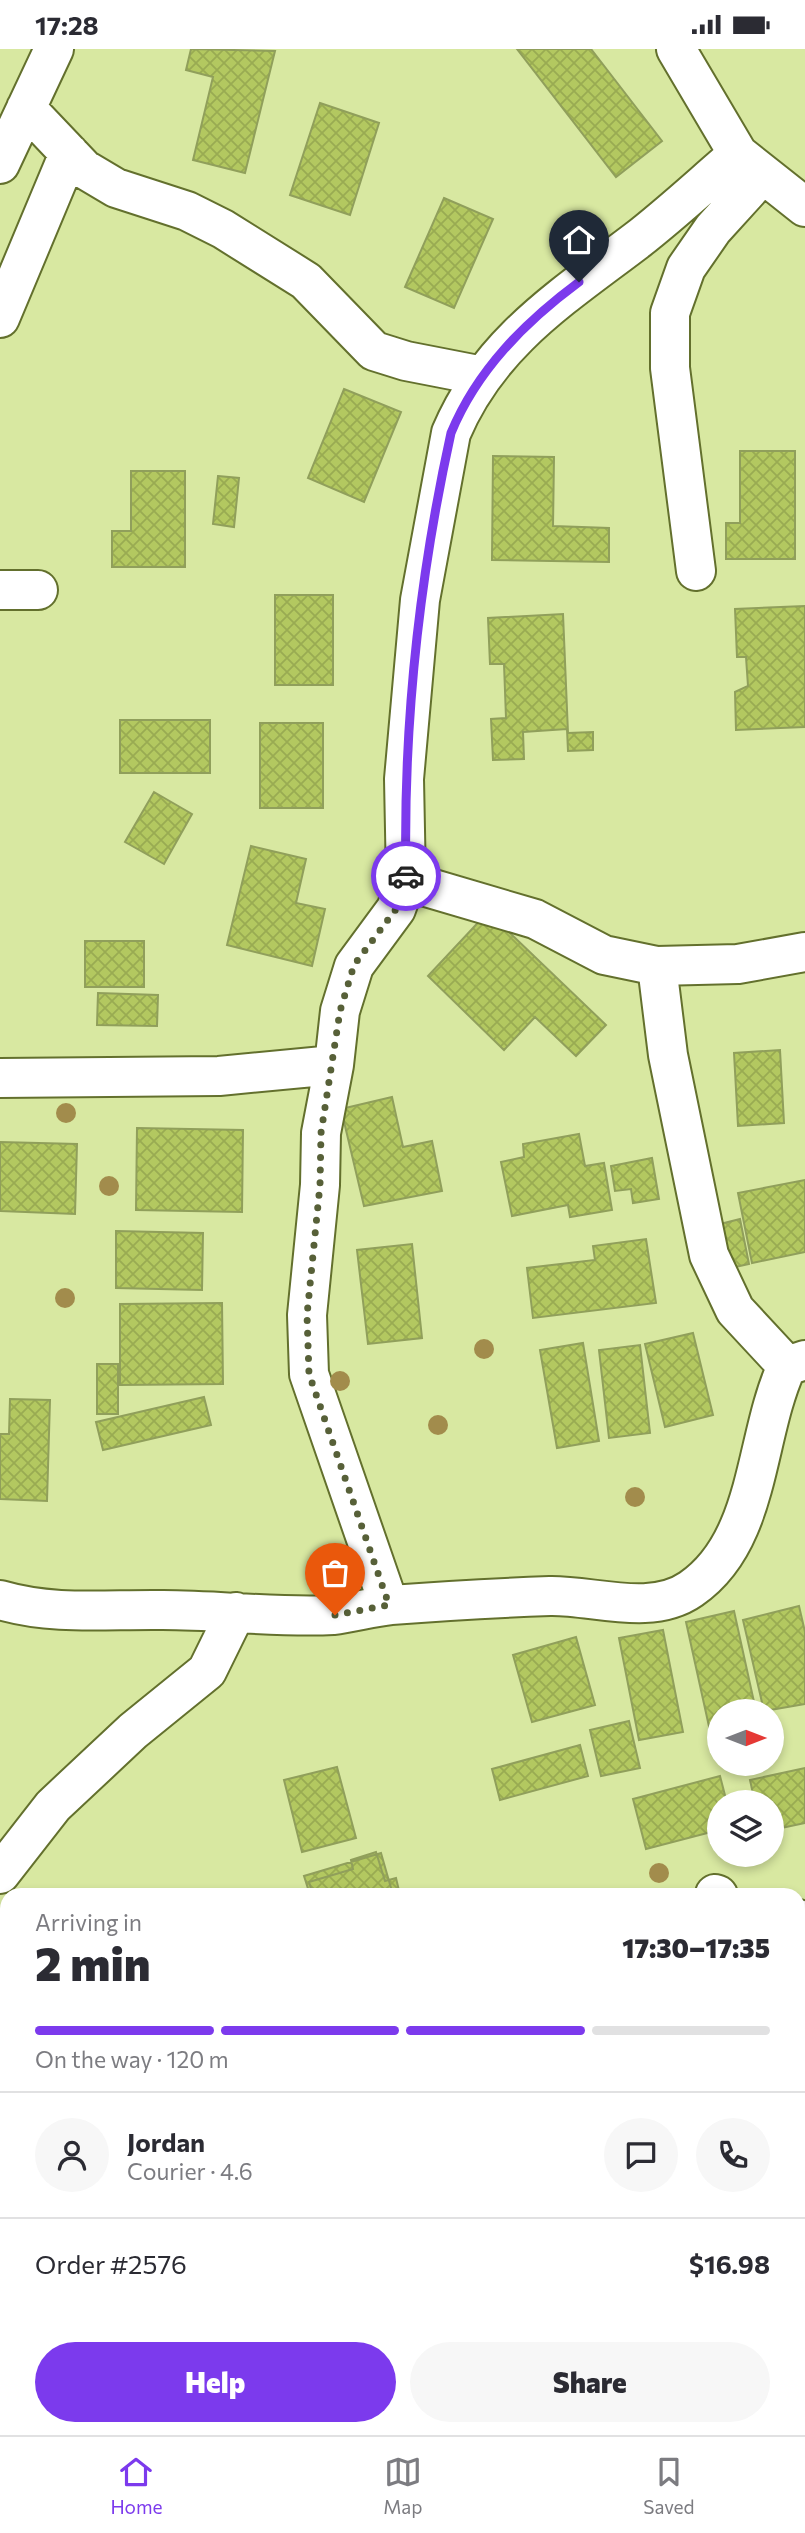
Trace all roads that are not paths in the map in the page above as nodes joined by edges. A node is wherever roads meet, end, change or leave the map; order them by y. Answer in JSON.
{"nodes":[{"id":1,"x":54,"y":49,"type":"edge"},
{"id":2,"x":676,"y":49,"type":"edge"},
{"id":3,"x":26,"y":109,"type":"junction"},
{"id":4,"x":69,"y":153,"type":"junction"},
{"id":5,"x":0,"y":164,"type":"edge"},
{"id":6,"x":750,"y":164,"type":"junction"},
{"id":7,"x":805,"y":207,"type":"edge"},
{"id":8,"x":0,"y":318,"type":"edge"},
{"id":9,"x":483,"y":376,"type":"junction"},
{"id":10,"x":696,"y":571,"type":"dead end"},
{"id":11,"x":0,"y":590,"type":"edge"},
{"id":12,"x":37,"y":590,"type":"dead end"},
{"id":13,"x":406,"y":881,"type":"junction"},
{"id":14,"x":805,"y":952,"type":"edge"},
{"id":15,"x":657,"y":965,"type":"junction"},
{"id":16,"x":334,"y":1065,"type":"junction"},
{"id":17,"x":0,"y":1078,"type":"edge"},
{"id":18,"x":796,"y":1363,"type":"edge"},
{"id":19,"x":0,"y":1600,"type":"edge"},
{"id":20,"x":389,"y":1605,"type":"junction"},
{"id":21,"x":236,"y":1612,"type":"junction"},
{"id":22,"x":0,"y":1874,"type":"edge"}],
"edges":[{"from":1,"to":3,"type":"street"},
{"from":2,"to":6,"type":"street"},
{"from":3,"to":4,"type":"street"},
{"from":3,"to":5,"type":"street"},
{"from":4,"to":8,"type":"street"},
{"from":4,"to":9,"type":"street"},
{"from":6,"to":7,"type":"street"},
{"from":6,"to":9,"type":"street"},
{"from":6,"to":10,"type":"street"},
{"from":9,"to":13,"type":"street"},
{"from":11,"to":12,"type":"street"},
{"from":13,"to":15,"type":"street"},
{"from":13,"to":16,"type":"street"},
{"from":14,"to":15,"type":"street"},
{"from":15,"to":18,"type":"street"},
{"from":16,"to":17,"type":"street"},
{"from":16,"to":20,"type":"street"},
{"from":18,"to":20,"type":"street"},
{"from":19,"to":21,"type":"street"},
{"from":20,"to":21,"type":"street"},
{"from":21,"to":22,"type":"street"}]}
